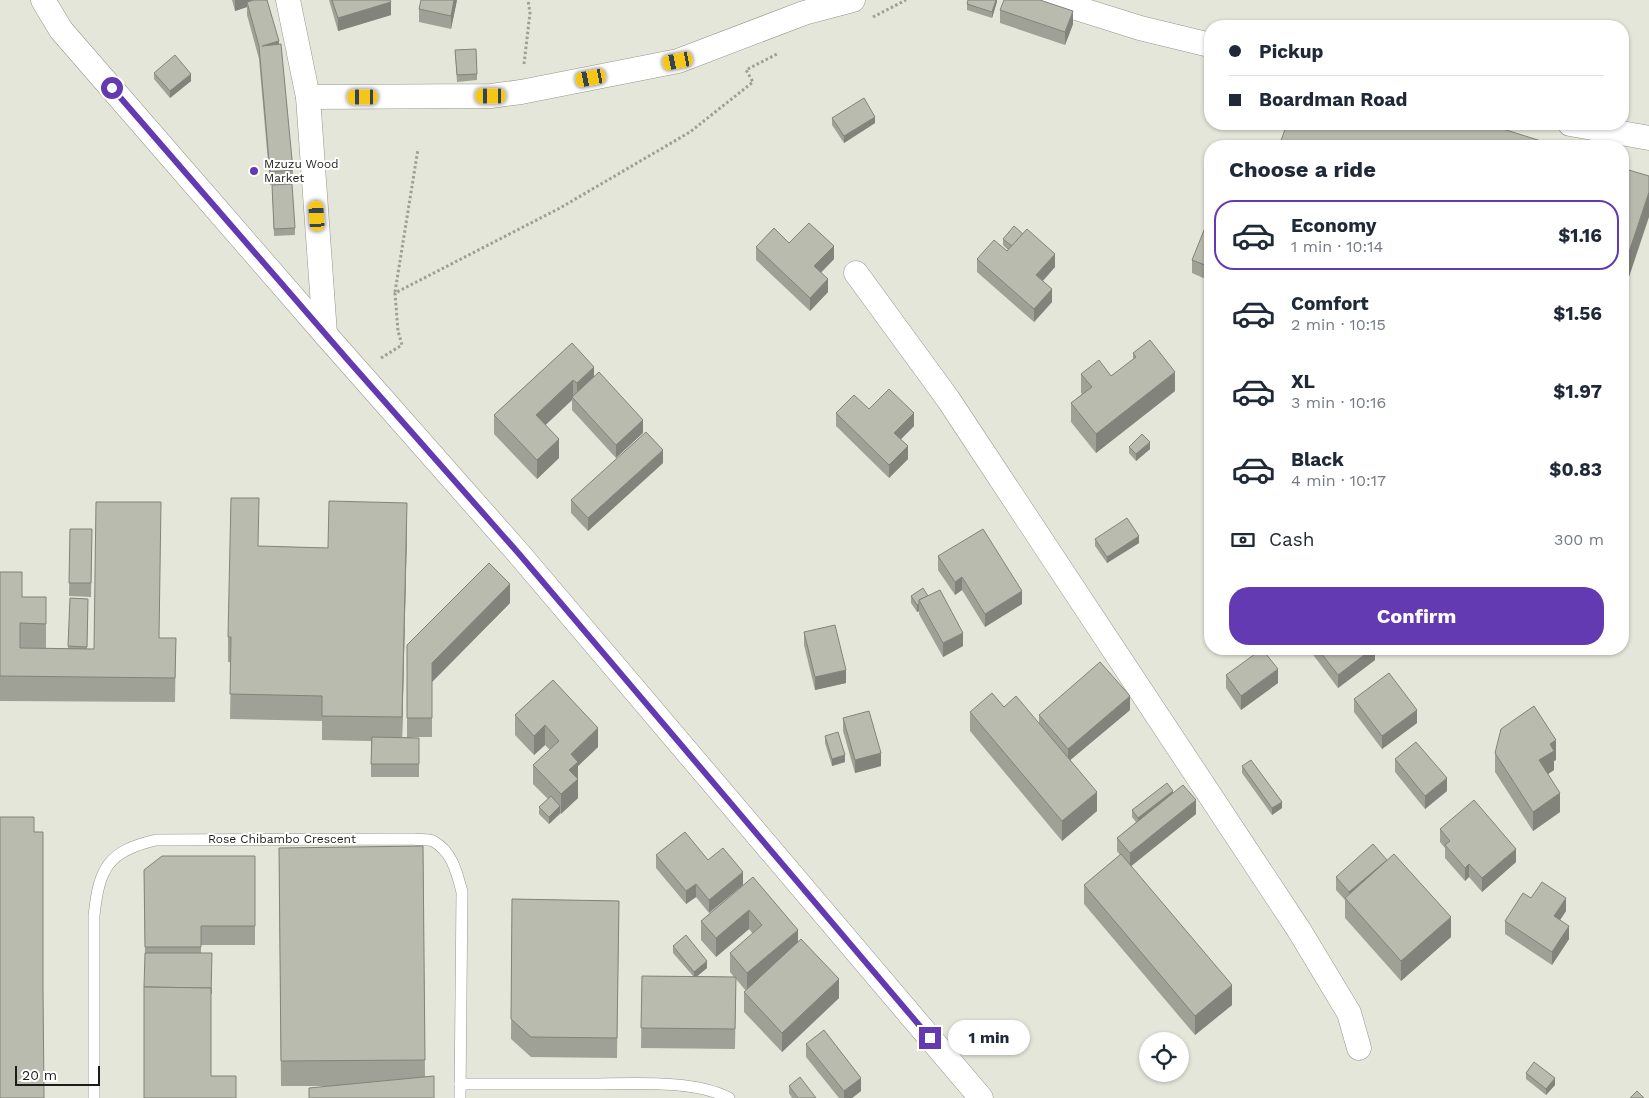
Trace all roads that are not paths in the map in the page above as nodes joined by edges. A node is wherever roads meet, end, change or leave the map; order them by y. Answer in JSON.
{"nodes":[{"id":1,"x":43,"y":0,"type":"edge"},
{"id":2,"x":288,"y":0,"type":"edge"},
{"id":3,"x":853,"y":0,"type":"edge"},
{"id":4,"x":1051,"y":0,"type":"edge"},
{"id":5,"x":1204,"y":44,"type":"edge"},
{"id":6,"x":308,"y":97,"type":"junction"},
{"id":7,"x":1604,"y":130,"type":"edge"},
{"id":8,"x":1649,"y":138,"type":"edge"},
{"id":9,"x":856,"y":273,"type":"dead end"},
{"id":10,"x":325,"y":334,"type":"junction"},
{"id":11,"x":1359,"y":1048,"type":"dead end"},
{"id":12,"x":460,"y":1084,"type":"junction"},
{"id":13,"x":94,"y":1098,"type":"edge"},
{"id":14,"x":460,"y":1098,"type":"edge"},
{"id":15,"x":729,"y":1098,"type":"edge"},
{"id":16,"x":981,"y":1098,"type":"edge"}],
"edges":[{"from":1,"to":10,"type":"street"},
{"from":2,"to":6,"type":"street"},
{"from":3,"to":6,"type":"street"},
{"from":4,"to":5,"type":"street"},
{"from":6,"to":10,"type":"street"},
{"from":7,"to":8,"type":"street"},
{"from":9,"to":11,"type":"street"},
{"from":10,"to":16,"type":"street"},
{"from":12,"to":13,"type":"lane","name":"Rose Chibambo Crescent"},
{"from":12,"to":14,"type":"lane","name":"Rose Chibambo Crescent"},
{"from":12,"to":15,"type":"lane"}]}
